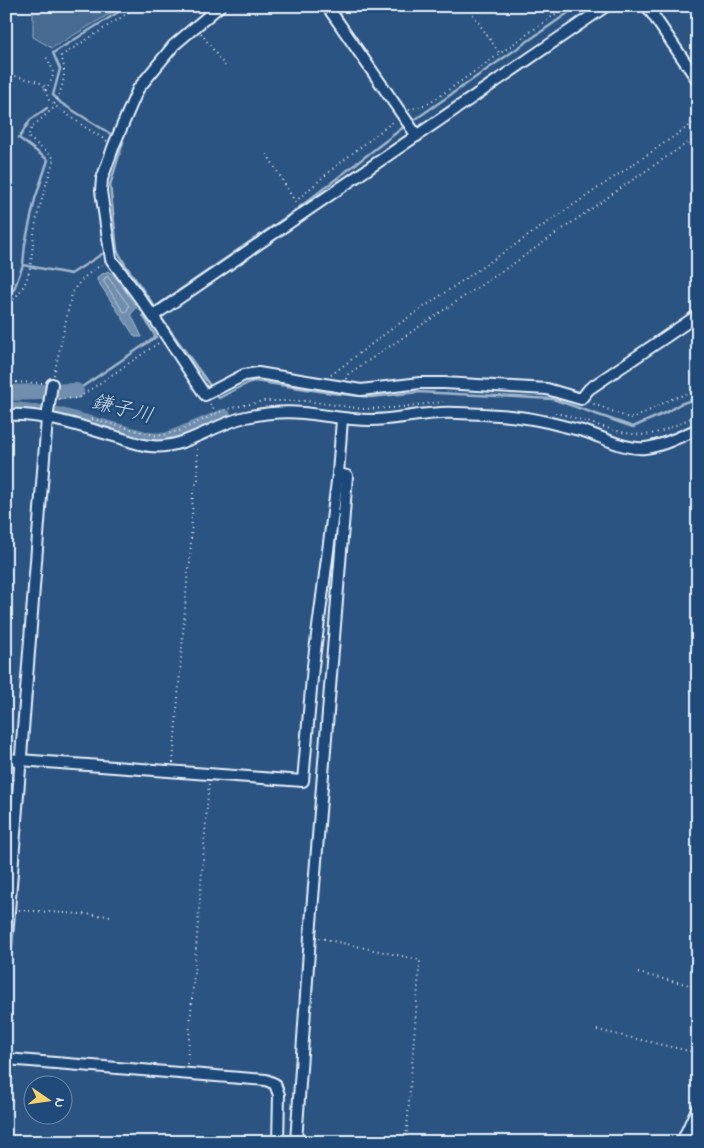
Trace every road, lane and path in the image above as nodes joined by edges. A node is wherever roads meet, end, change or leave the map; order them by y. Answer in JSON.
{"nodes":[{"id":1,"x":138,"y":6,"type":"edge"},
{"id":2,"x":220,"y":6,"type":"edge"},
{"id":3,"x":326,"y":6,"type":"edge"},
{"id":4,"x":468,"y":6,"type":"edge"},
{"id":5,"x":567,"y":6,"type":"edge"},
{"id":6,"x":606,"y":6,"type":"edge"},
{"id":7,"x":647,"y":6,"type":"edge"},
{"id":8,"x":196,"y":26,"type":"junction"},
{"id":9,"x":500,"y":54,"type":"junction"},
{"id":10,"x":45,"y":55,"type":"dead end"},
{"id":11,"x":225,"y":66,"type":"dead end"},
{"id":12,"x":6,"y":73,"type":"edge"},
{"id":13,"x":698,"y":81,"type":"edge"},
{"id":14,"x":45,"y":90,"type":"junction"},
{"id":15,"x":55,"y":105,"type":"junction"},
{"id":16,"x":402,"y":114,"type":"junction"},
{"id":17,"x":698,"y":120,"type":"edge"},
{"id":18,"x":417,"y":136,"type":"junction"},
{"id":19,"x":698,"y":138,"type":"edge"},
{"id":20,"x":114,"y":145,"type":"junction"},
{"id":21,"x":267,"y":154,"type":"dead end"},
{"id":22,"x":295,"y":202,"type":"junction"},
{"id":23,"x":302,"y":214,"type":"junction"},
{"id":24,"x":111,"y":259,"type":"junction"},
{"id":25,"x":6,"y":306,"type":"edge"},
{"id":26,"x":698,"y":315,"type":"edge"},
{"id":27,"x":153,"y":316,"type":"junction"},
{"id":28,"x":167,"y":337,"type":"junction"},
{"id":29,"x":6,"y":382,"type":"edge"},
{"id":30,"x":52,"y":384,"type":"junction"},
{"id":31,"x":322,"y":384,"type":"junction"},
{"id":32,"x":343,"y":387,"type":"junction"},
{"id":33,"x":698,"y":390,"type":"edge"},
{"id":34,"x":205,"y":396,"type":"junction"},
{"id":35,"x":582,"y":399,"type":"junction"},
{"id":36,"x":50,"y":400,"type":"junction"},
{"id":37,"x":251,"y":404,"type":"dead end"},
{"id":38,"x":217,"y":413,"type":"junction"},
{"id":39,"x":6,"y":415,"type":"edge"},
{"id":40,"x":90,"y":418,"type":"dead end"},
{"id":41,"x":47,"y":419,"type":"junction"},
{"id":42,"x":342,"y":419,"type":"junction"},
{"id":43,"x":698,"y":428,"type":"edge"},
{"id":44,"x":196,"y":436,"type":"junction"},
{"id":45,"x":338,"y":474,"type":"junction"},
{"id":46,"x":6,"y":759,"type":"edge"},
{"id":47,"x":21,"y":760,"type":"junction"},
{"id":48,"x":172,"y":773,"type":"junction"},
{"id":49,"x":209,"y":775,"type":"junction"},
{"id":50,"x":9,"y":909,"type":"junction"},
{"id":51,"x":111,"y":916,"type":"dead end"},
{"id":52,"x":310,"y":936,"type":"junction"},
{"id":53,"x":6,"y":950,"type":"edge"},
{"id":54,"x":638,"y":973,"type":"dead end"},
{"id":55,"x":698,"y":987,"type":"edge"},
{"id":56,"x":596,"y":1030,"type":"dead end"},
{"id":57,"x":698,"y":1053,"type":"edge"},
{"id":58,"x":6,"y":1059,"type":"edge"},
{"id":59,"x":186,"y":1073,"type":"junction"},
{"id":60,"x":698,"y":1109,"type":"edge"},
{"id":61,"x":689,"y":1138,"type":"edge"},
{"id":62,"x":278,"y":1142,"type":"edge"},
{"id":63,"x":296,"y":1142,"type":"edge"},
{"id":64,"x":406,"y":1142,"type":"edge"}],
"edges":[{"from":1,"to":15,"type":"path"},
{"from":2,"to":8,"type":"street"},
{"from":3,"to":16,"type":"street"},
{"from":4,"to":9,"type":"path"},
{"from":5,"to":9,"type":"path"},
{"from":6,"to":18,"type":"street"},
{"from":7,"to":13,"type":"street"},
{"from":8,"to":11,"type":"path"},
{"from":8,"to":20,"type":"street"},
{"from":9,"to":16,"type":"path"},
{"from":10,"to":14,"type":"path"},
{"from":12,"to":14,"type":"path"},
{"from":14,"to":15,"type":"path"},
{"from":15,"to":20,"type":"path"},
{"from":15,"to":25,"type":"path"},
{"from":16,"to":18,"type":"street"},
{"from":16,"to":22,"type":"path"},
{"from":17,"to":31,"type":"path"},
{"from":18,"to":23,"type":"street"},
{"from":19,"to":32,"type":"path"},
{"from":20,"to":24,"type":"street"},
{"from":21,"to":22,"type":"path"},
{"from":22,"to":23,"type":"path"},
{"from":23,"to":27,"type":"street"},
{"from":24,"to":27,"type":"street"},
{"from":24,"to":30,"type":"path"},
{"from":26,"to":35,"type":"street"},
{"from":27,"to":28,"type":"street"},
{"from":28,"to":34,"type":"street"},
{"from":28,"to":36,"type":"path"},
{"from":29,"to":30,"type":"path"},
{"from":30,"to":36,"type":"street"},
{"from":31,"to":32,"type":"street"},
{"from":31,"to":34,"type":"street"},
{"from":32,"to":35,"type":"street"},
{"from":33,"to":35,"type":"path"},
{"from":34,"to":38,"type":"path"},
{"from":36,"to":41,"type":"street"},
{"from":37,"to":38,"type":"path"},
{"from":38,"to":40,"type":"path"},
{"from":39,"to":41,"type":"street"},
{"from":41,"to":44,"type":"street"},
{"from":41,"to":47,"type":"street"},
{"from":42,"to":43,"type":"street"},
{"from":42,"to":44,"type":"street"},
{"from":42,"to":45,"type":"street"},
{"from":44,"to":48,"type":"path"},
{"from":45,"to":49,"type":"street"},
{"from":45,"to":52,"type":"street"},
{"from":46,"to":47,"type":"street"},
{"from":47,"to":48,"type":"street"},
{"from":47,"to":50,"type":"street"},
{"from":48,"to":49,"type":"street"},
{"from":49,"to":59,"type":"path"},
{"from":50,"to":51,"type":"path"},
{"from":50,"to":53,"type":"street"},
{"from":52,"to":63,"type":"street"},
{"from":52,"to":64,"type":"path"},
{"from":54,"to":55,"type":"path"},
{"from":56,"to":57,"type":"path"},
{"from":58,"to":59,"type":"street"},
{"from":59,"to":62,"type":"street"},
{"from":60,"to":61,"type":"main road"}]}
